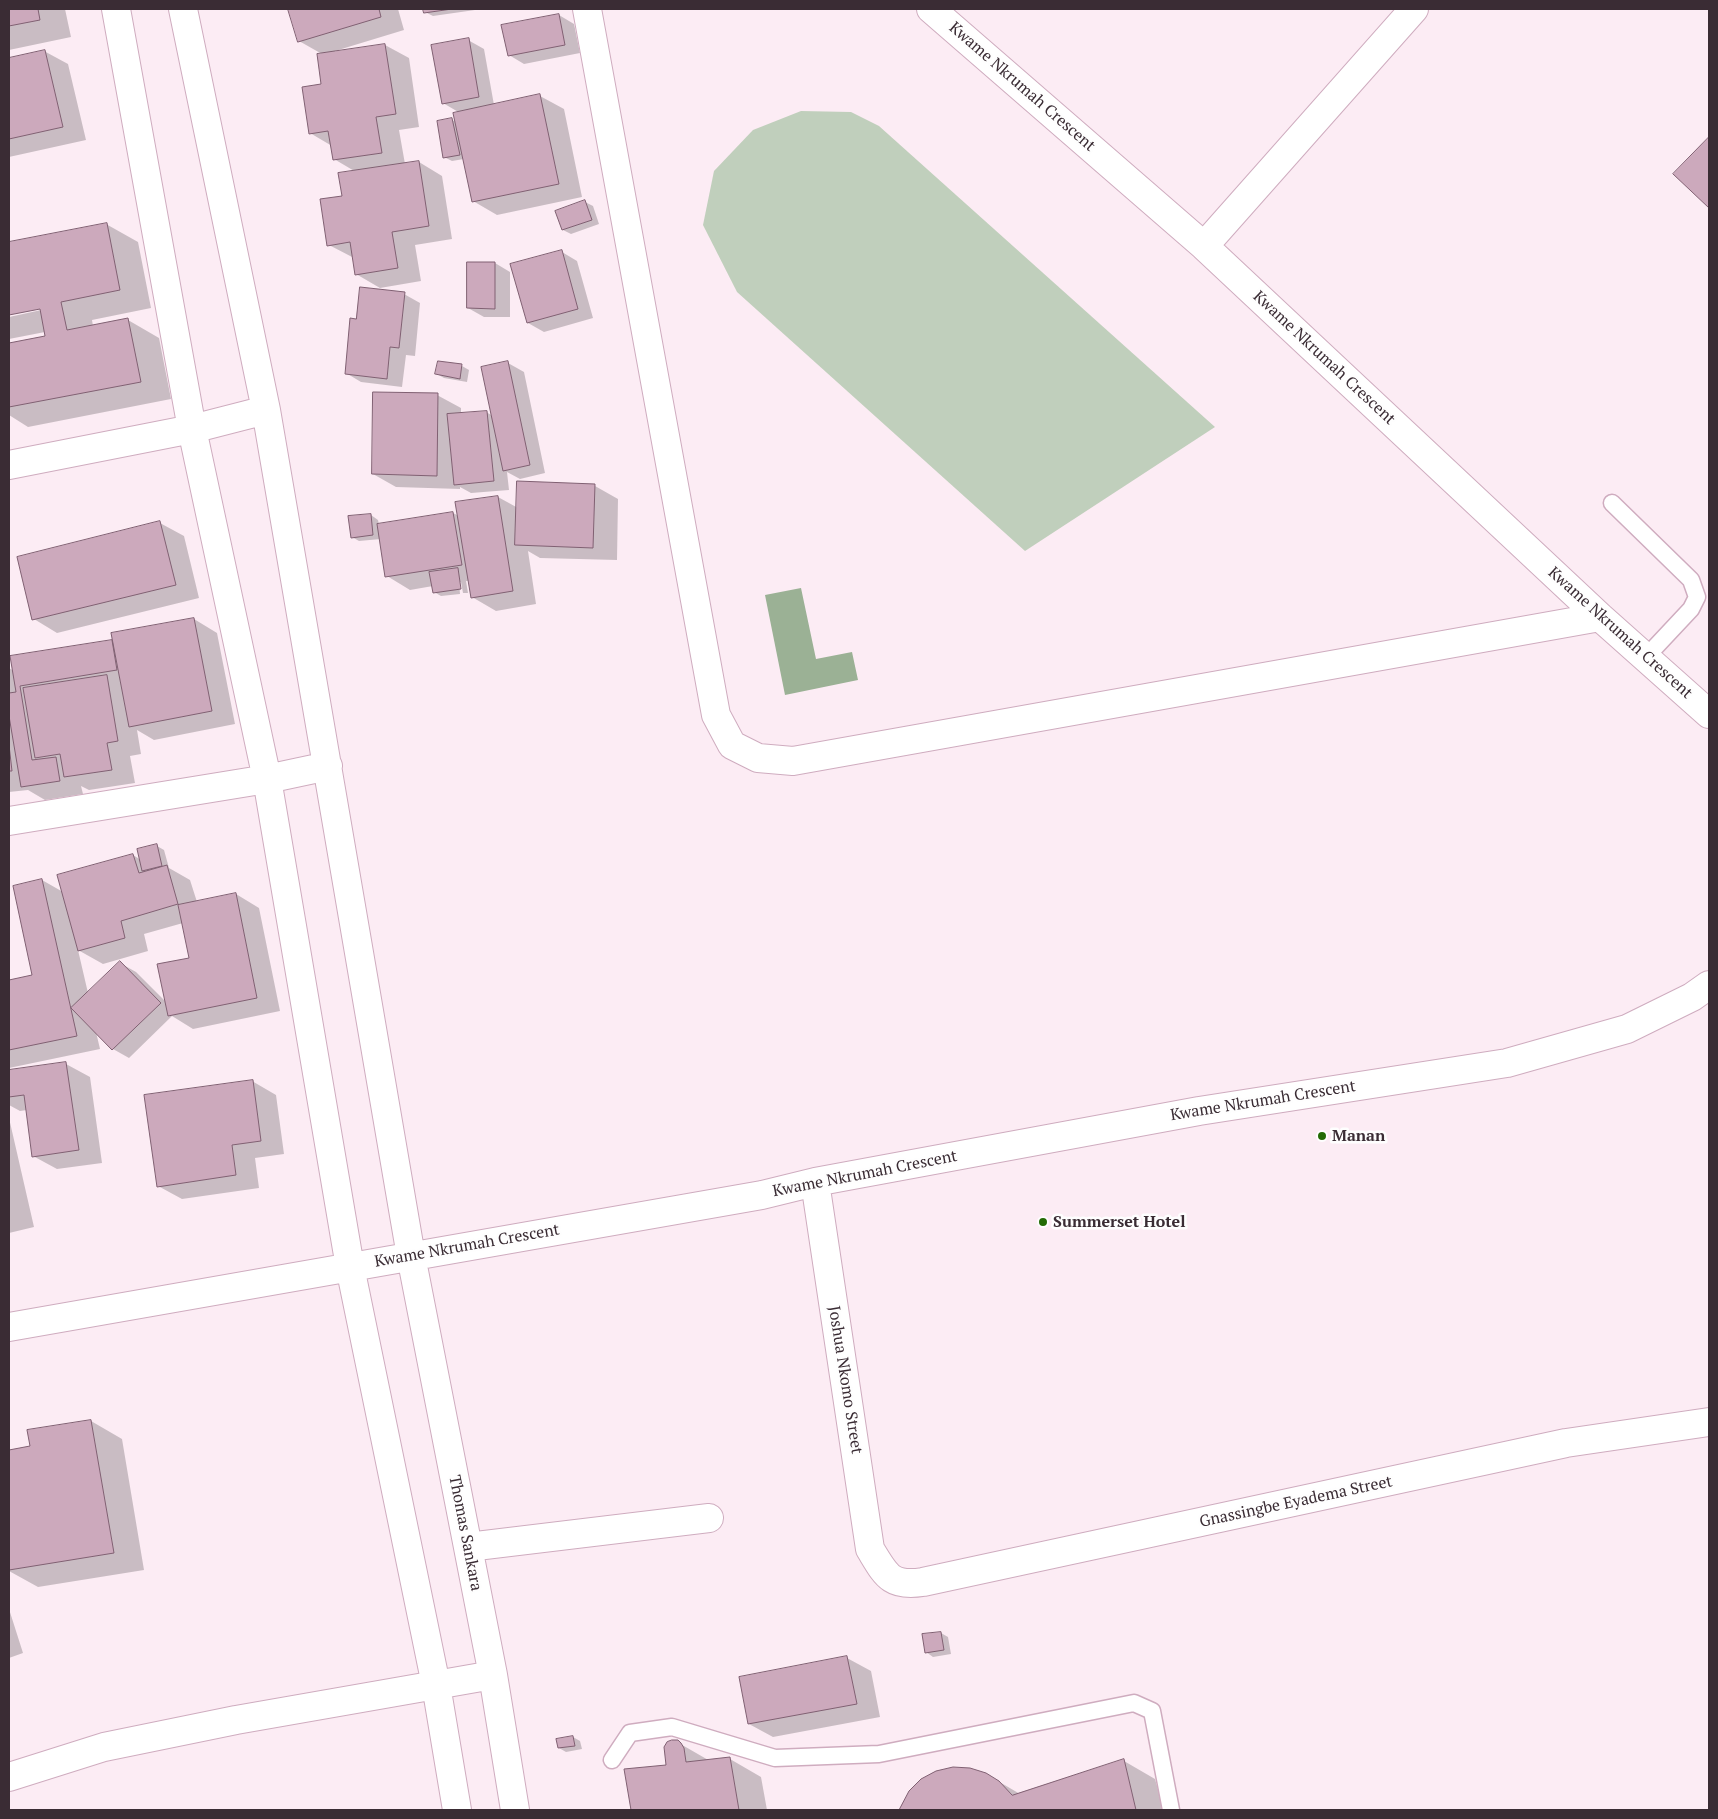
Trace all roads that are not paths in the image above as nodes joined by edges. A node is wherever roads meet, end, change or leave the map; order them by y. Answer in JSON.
{"nodes":[{"id":1,"x":116,"y":9,"type":"edge"},
{"id":2,"x":183,"y":9,"type":"edge"},
{"id":3,"x":588,"y":9,"type":"edge"},
{"id":4,"x":932,"y":9,"type":"edge"},
{"id":5,"x":1414,"y":9,"type":"edge"},
{"id":6,"x":1204,"y":246,"type":"junction"},
{"id":7,"x":266,"y":410,"type":"junction"},
{"id":8,"x":192,"y":430,"type":"junction"},
{"id":9,"x":9,"y":465,"type":"edge"},
{"id":10,"x":1612,"y":503,"type":"dead end"},
{"id":11,"x":1600,"y":617,"type":"junction"},
{"id":12,"x":1646,"y":657,"type":"junction"},
{"id":13,"x":1709,"y":714,"type":"edge"},
{"id":14,"x":328,"y":766,"type":"junction"},
{"id":15,"x":267,"y":779,"type":"junction"},
{"id":16,"x":9,"y":821,"type":"edge"},
{"id":17,"x":1709,"y":985,"type":"edge"},
{"id":18,"x":815,"y":1182,"type":"junction"},
{"id":19,"x":411,"y":1256,"type":"junction"},
{"id":20,"x":350,"y":1267,"type":"junction"},
{"id":21,"x":9,"y":1327,"type":"edge"},
{"id":22,"x":1709,"y":1422,"type":"edge"},
{"id":23,"x":709,"y":1518,"type":"dead end"},
{"id":24,"x":468,"y":1547,"type":"junction"},
{"id":25,"x":885,"y":1574,"type":"joint"},
{"id":26,"x":493,"y":1675,"type":"junction"},
{"id":27,"x":436,"y":1685,"type":"junction"},
{"id":28,"x":612,"y":1760,"type":"dead end"},
{"id":29,"x":9,"y":1778,"type":"edge"},
{"id":30,"x":458,"y":1810,"type":"edge"},
{"id":31,"x":515,"y":1810,"type":"edge"},
{"id":32,"x":1171,"y":1810,"type":"edge"}],
"edges":[{"from":1,"to":8,"type":"street"},
{"from":2,"to":7,"type":"street","name":"Thomas Sankara"},
{"from":3,"to":11,"type":"street"},
{"from":4,"to":6,"type":"street","name":"Kwame Nkrumah Crescent"},
{"from":5,"to":6,"type":"street"},
{"from":6,"to":11,"type":"street","name":"Kwame Nkrumah Crescent"},
{"from":7,"to":8,"type":"street"},
{"from":7,"to":14,"type":"street","name":"Thomas Sankara"},
{"from":8,"to":9,"type":"street"},
{"from":8,"to":15,"type":"street"},
{"from":10,"to":12,"type":"lane"},
{"from":11,"to":12,"type":"street","name":"Kwame Nkrumah Crescent"},
{"from":12,"to":13,"type":"street","name":"Kwame Nkrumah Crescent"},
{"from":14,"to":15,"type":"street"},
{"from":14,"to":19,"type":"street","name":"Thomas Sankara"},
{"from":15,"to":16,"type":"street"},
{"from":15,"to":20,"type":"street"},
{"from":17,"to":18,"type":"street","name":"Kwame Nkrumah Crescent"},
{"from":18,"to":19,"type":"street","name":"Kwame Nkrumah Crescent"},
{"from":18,"to":25,"type":"street","name":"Joshua Nkomo Street"},
{"from":19,"to":20,"type":"street","name":"Kwame Nkrumah Crescent"},
{"from":19,"to":24,"type":"street","name":"Thomas Sankara"},
{"from":20,"to":21,"type":"street","name":"Kwame Nkrumah Crescent"},
{"from":20,"to":27,"type":"street"},
{"from":22,"to":25,"type":"street","name":"Gnassingbe Eyadema Street"},
{"from":23,"to":24,"type":"street"},
{"from":24,"to":26,"type":"street","name":"Thomas Sankara"},
{"from":26,"to":27,"type":"street"},
{"from":26,"to":31,"type":"street","name":"Thomas Sankara"},
{"from":27,"to":29,"type":"street"},
{"from":27,"to":30,"type":"street"},
{"from":28,"to":32,"type":"lane"}]}
